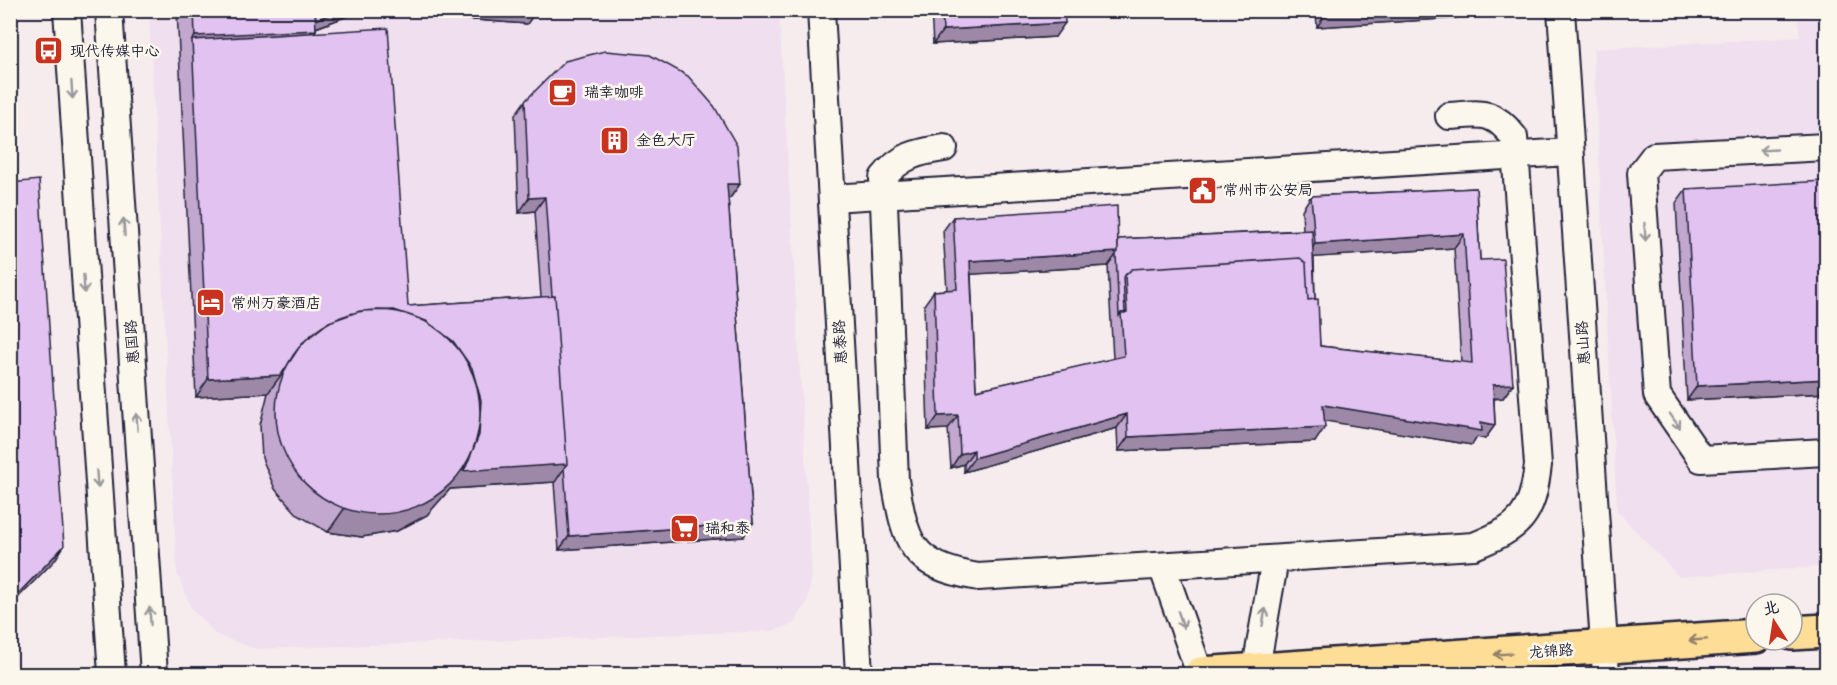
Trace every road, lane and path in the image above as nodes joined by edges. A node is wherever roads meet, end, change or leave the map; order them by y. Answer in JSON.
{"nodes":[{"id":1,"x":67,"y":10,"type":"edge"},
{"id":2,"x":109,"y":10,"type":"edge"},
{"id":3,"x":821,"y":10,"type":"edge"},
{"id":4,"x":1562,"y":10,"type":"edge"},
{"id":5,"x":1449,"y":116,"type":"dead end"},
{"id":6,"x":1827,"y":147,"type":"edge"},
{"id":7,"x":944,"y":148,"type":"dead end"},
{"id":8,"x":1569,"y":152,"type":"junction"},
{"id":9,"x":1516,"y":155,"type":"junction"},
{"id":10,"x":883,"y":194,"type":"junction"},
{"id":11,"x":832,"y":198,"type":"junction"},
{"id":12,"x":1827,"y":452,"type":"edge"},
{"id":13,"x":1275,"y":559,"type":"junction"},
{"id":14,"x":1161,"y":566,"type":"junction"},
{"id":15,"x":1827,"y":631,"type":"edge"},
{"id":16,"x":1804,"y":632,"type":"edge"},
{"id":17,"x":1744,"y":638,"type":"edge"},
{"id":18,"x":1605,"y":661,"type":"edge"},
{"id":19,"x":1255,"y":673,"type":"edge"},
{"id":20,"x":112,"y":675,"type":"edge"},
{"id":21,"x":154,"y":675,"type":"edge"},
{"id":22,"x":859,"y":675,"type":"edge"},
{"id":23,"x":1201,"y":675,"type":"edge"}],
"edges":[{"from":1,"to":20,"type":"street","one_way":true},
{"from":21,"to":2,"type":"street","name":"惠国路","one_way":true},
{"from":3,"to":11,"type":"street","name":"惠泰路"},
{"from":4,"to":8,"type":"street","name":"惠山路"},
{"from":5,"to":9,"type":"street"},
{"from":6,"to":12,"type":"street","one_way":true},
{"from":7,"to":10,"type":"street"},
{"from":8,"to":9,"type":"street"},
{"from":8,"to":18,"type":"street","name":"惠山路"},
{"from":9,"to":10,"type":"street"},
{"from":9,"to":13,"type":"street"},
{"from":10,"to":11,"type":"street"},
{"from":10,"to":14,"type":"street"},
{"from":11,"to":22,"type":"street","name":"惠泰路"},
{"from":13,"to":14,"type":"street"},
{"from":19,"to":13,"type":"street","one_way":true},
{"from":14,"to":23,"type":"street","one_way":true},
{"from":15,"to":16,"type":"main road"},
{"from":17,"to":18,"type":"main road","name":"龙锦路","one_way":true},
{"from":18,"to":19,"type":"main road","name":"龙锦路","one_way":true},
{"from":19,"to":23,"type":"main road","name":"龙锦路"}]}
